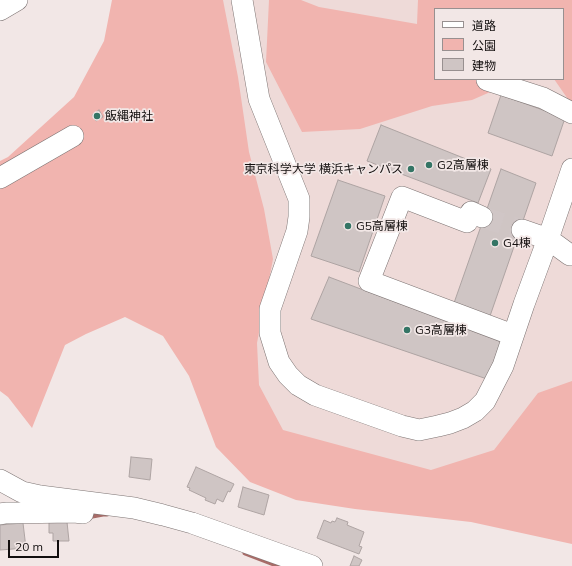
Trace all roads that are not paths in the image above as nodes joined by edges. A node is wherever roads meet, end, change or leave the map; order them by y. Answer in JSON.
{"nodes":[{"id":1,"x":17,"y":0,"type":"edge"},
{"id":2,"x":242,"y":0,"type":"edge"},
{"id":3,"x":0,"y":10,"type":"edge"},
{"id":4,"x":487,"y":80,"type":"edge"},
{"id":5,"x":572,"y":113,"type":"edge"},
{"id":6,"x":73,"y":136,"type":"dead end"},
{"id":7,"x":572,"y":169,"type":"edge"},
{"id":8,"x":0,"y":178,"type":"edge"},
{"id":9,"x":482,"y":217,"type":"tunnel mouth"},
{"id":10,"x":522,"y":230,"type":"tunnel mouth"},
{"id":11,"x":548,"y":240,"type":"junction"},
{"id":12,"x":572,"y":255,"type":"edge"},
{"id":13,"x":513,"y":335,"type":"junction"},
{"id":14,"x":0,"y":480,"type":"edge"},
{"id":15,"x":93,"y":502,"type":"junction"},
{"id":16,"x":0,"y":514,"type":"edge"},
{"id":17,"x":312,"y":566,"type":"edge"}],
"edges":[{"from":1,"to":3,"type":"street"},
{"from":2,"to":13,"type":"street"},
{"from":4,"to":5,"type":"street"},
{"from":6,"to":8,"type":"street"},
{"from":7,"to":11,"type":"street"},
{"from":9,"to":13,"type":"street"},
{"from":10,"to":11,"type":"street"},
{"from":11,"to":12,"type":"street"},
{"from":11,"to":13,"type":"street"},
{"from":14,"to":15,"type":"street"},
{"from":15,"to":16,"type":"street"},
{"from":15,"to":17,"type":"street"}]}
